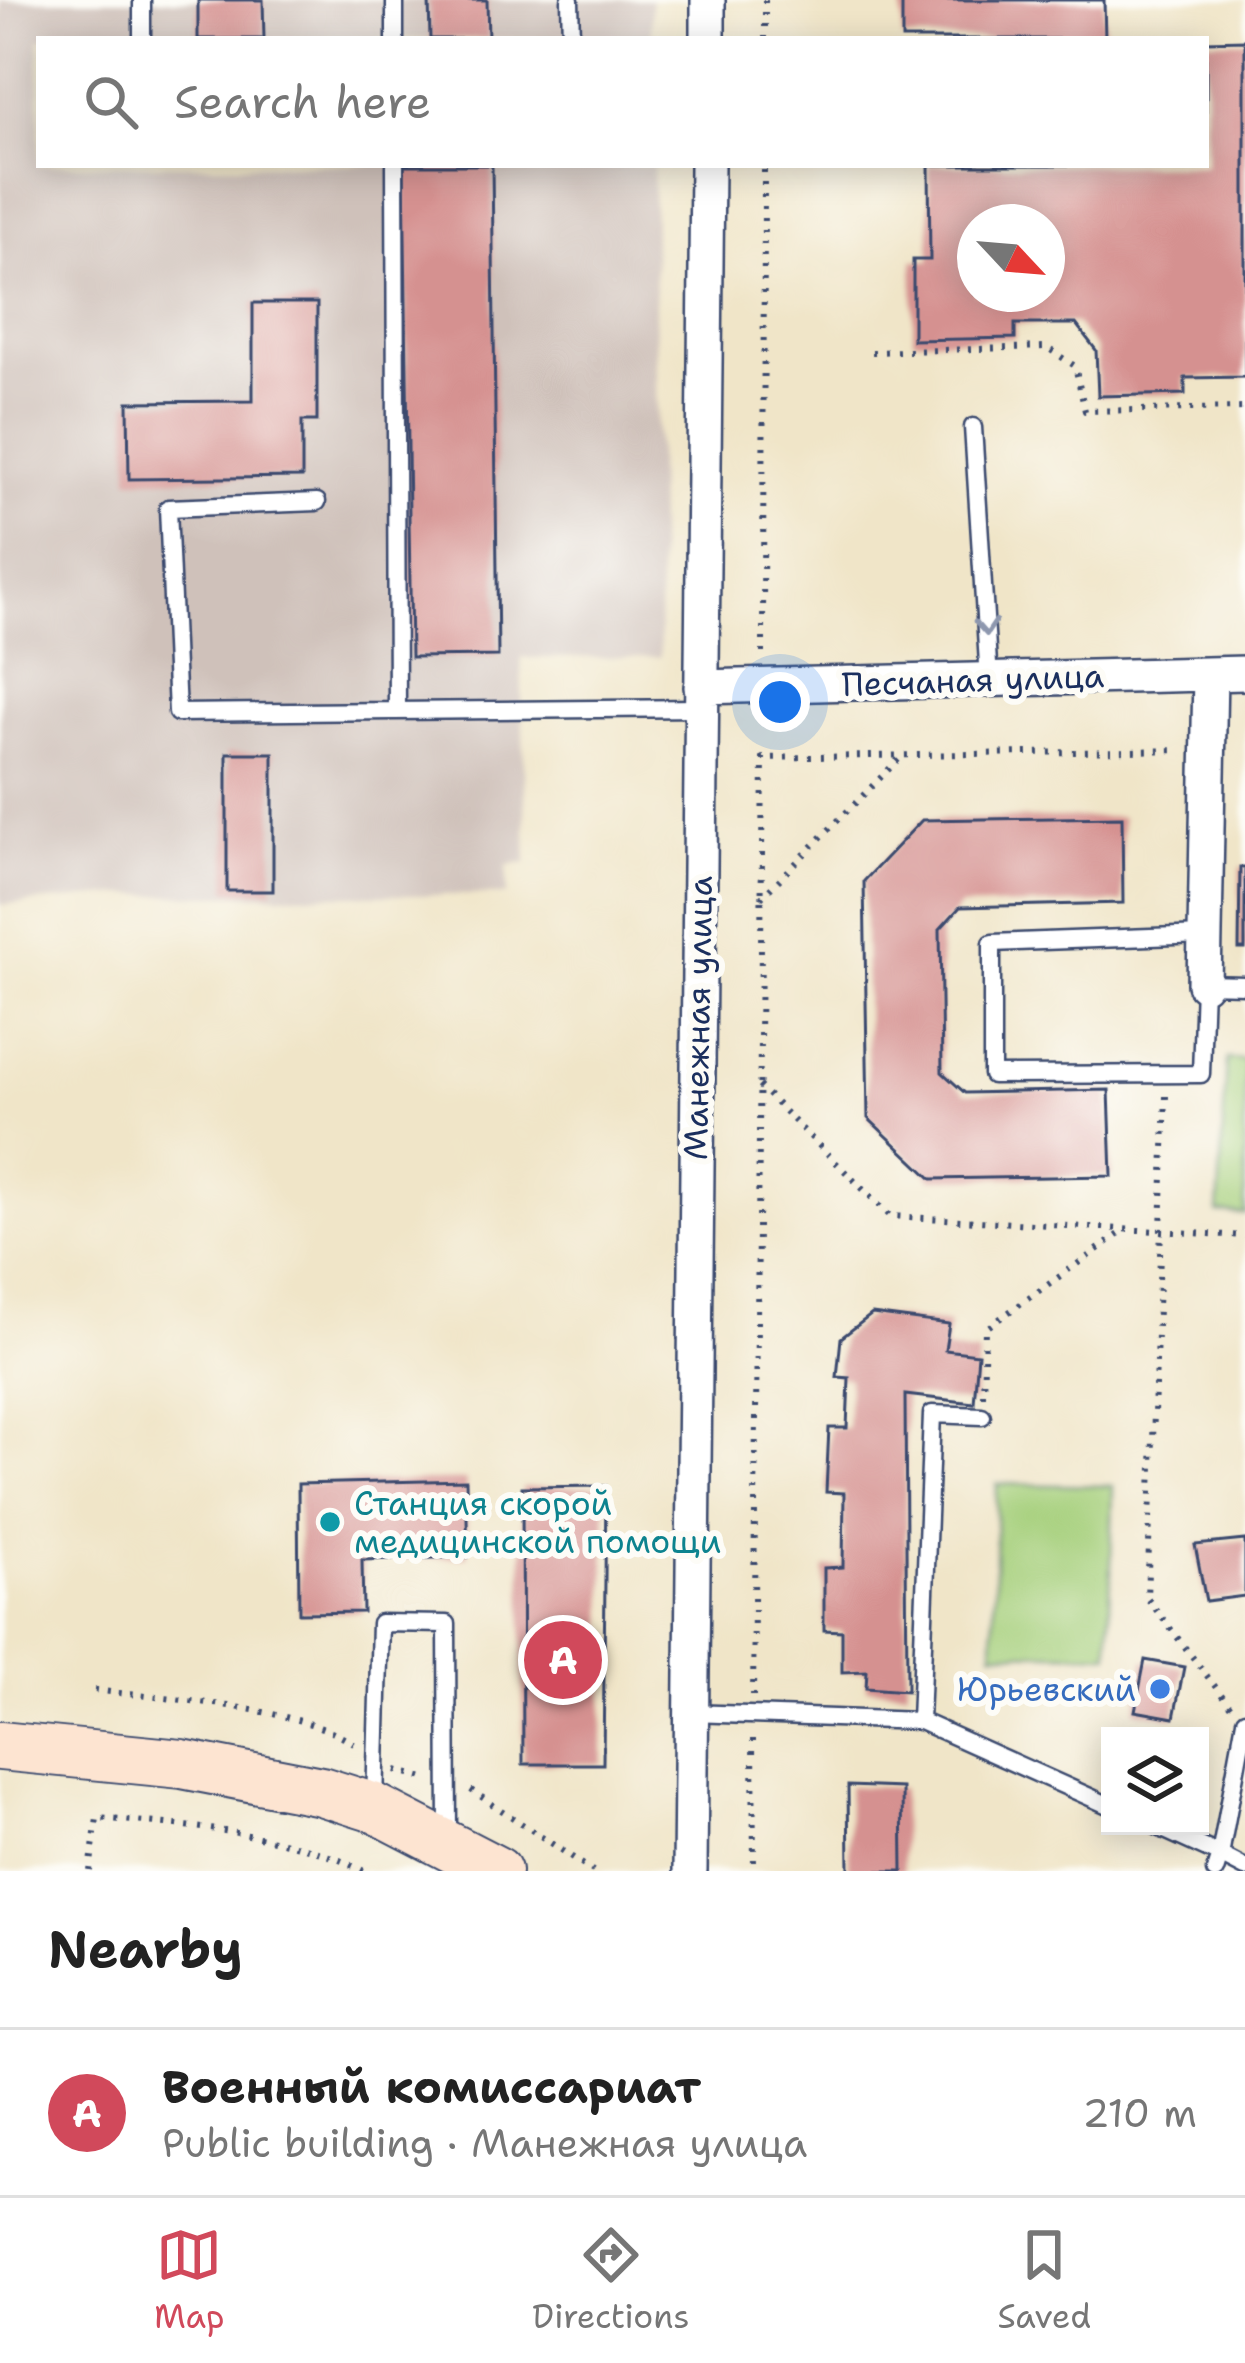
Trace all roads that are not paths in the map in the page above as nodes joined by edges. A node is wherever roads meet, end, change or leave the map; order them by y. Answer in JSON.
{"nodes":[{"id":1,"x":142,"y":0,"type":"edge"},
{"id":2,"x":395,"y":0,"type":"edge"},
{"id":3,"x":570,"y":0,"type":"edge"},
{"id":4,"x":709,"y":0,"type":"edge"},
{"id":5,"x":142,"y":36,"type":"edge"},
{"id":6,"x":395,"y":36,"type":"edge"},
{"id":7,"x":571,"y":36,"type":"edge"},
{"id":8,"x":708,"y":36,"type":"edge"},
{"id":9,"x":395,"y":168,"type":"edge"},
{"id":10,"x":707,"y":168,"type":"edge"},
{"id":11,"x":973,"y":428,"type":"dead end"},
{"id":12,"x":317,"y":502,"type":"dead end"},
{"id":13,"x":1245,"y":673,"type":"edge"},
{"id":14,"x":1210,"y":674,"type":"junction"},
{"id":15,"x":989,"y":680,"type":"junction"},
{"id":16,"x":701,"y":698,"type":"junction"},
{"id":17,"x":397,"y":711,"type":"junction"},
{"id":18,"x":1204,"y":935,"type":"junction"},
{"id":19,"x":1204,"y":984,"type":"junction"},
{"id":20,"x":1245,"y":985,"type":"edge"},
{"id":21,"x":982,"y":1416,"type":"road end"},
{"id":22,"x":691,"y":1713,"type":"junction"},
{"id":23,"x":920,"y":1721,"type":"junction"},
{"id":24,"x":1245,"y":1722,"type":"edge"},
{"id":25,"x":0,"y":1746,"type":"edge"},
{"id":26,"x":1101,"y":1802,"type":"edge"},
{"id":27,"x":375,"y":1808,"type":"junction"},
{"id":28,"x":1171,"y":1835,"type":"edge"},
{"id":29,"x":448,"y":1843,"type":"junction"},
{"id":30,"x":1218,"y":1863,"type":"edge"},
{"id":31,"x":1245,"y":1868,"type":"edge"},
{"id":32,"x":497,"y":1871,"type":"edge"},
{"id":33,"x":690,"y":1871,"type":"edge"}],
"edges":[{"from":1,"to":5,"type":"lane"},
{"from":2,"to":6,"type":"lane"},
{"from":3,"to":7,"type":"lane"},
{"from":4,"to":8,"type":"street"},
{"from":9,"to":17,"type":"lane"},
{"from":10,"to":16,"type":"street","name":"Манежная улица"},
{"from":11,"to":15,"type":"lane","one_way":true},
{"from":12,"to":17,"type":"lane"},
{"from":13,"to":14,"type":"street","name":"Песчаная улица"},
{"from":14,"to":15,"type":"street","name":"Песчаная улица"},
{"from":14,"to":18,"type":"street"},
{"from":15,"to":16,"type":"street","name":"Песчаная улица"},
{"from":16,"to":17,"type":"lane"},
{"from":16,"to":22,"type":"street","name":"Манежная улица"},
{"from":18,"to":19,"type":"street"},
{"from":18,"to":19,"type":"lane"},
{"from":19,"to":20,"type":"lane"},
{"from":21,"to":23,"type":"lane"},
{"from":22,"to":23,"type":"lane"},
{"from":22,"to":33,"type":"street","name":"Манежная улица"},
{"from":23,"to":26,"type":"lane"},
{"from":24,"to":30,"type":"lane"},
{"from":25,"to":27,"type":"street"},
{"from":27,"to":29,"type":"street"},
{"from":27,"to":29,"type":"lane"},
{"from":28,"to":30,"type":"lane"},
{"from":29,"to":32,"type":"street"},
{"from":30,"to":31,"type":"lane"}]}
